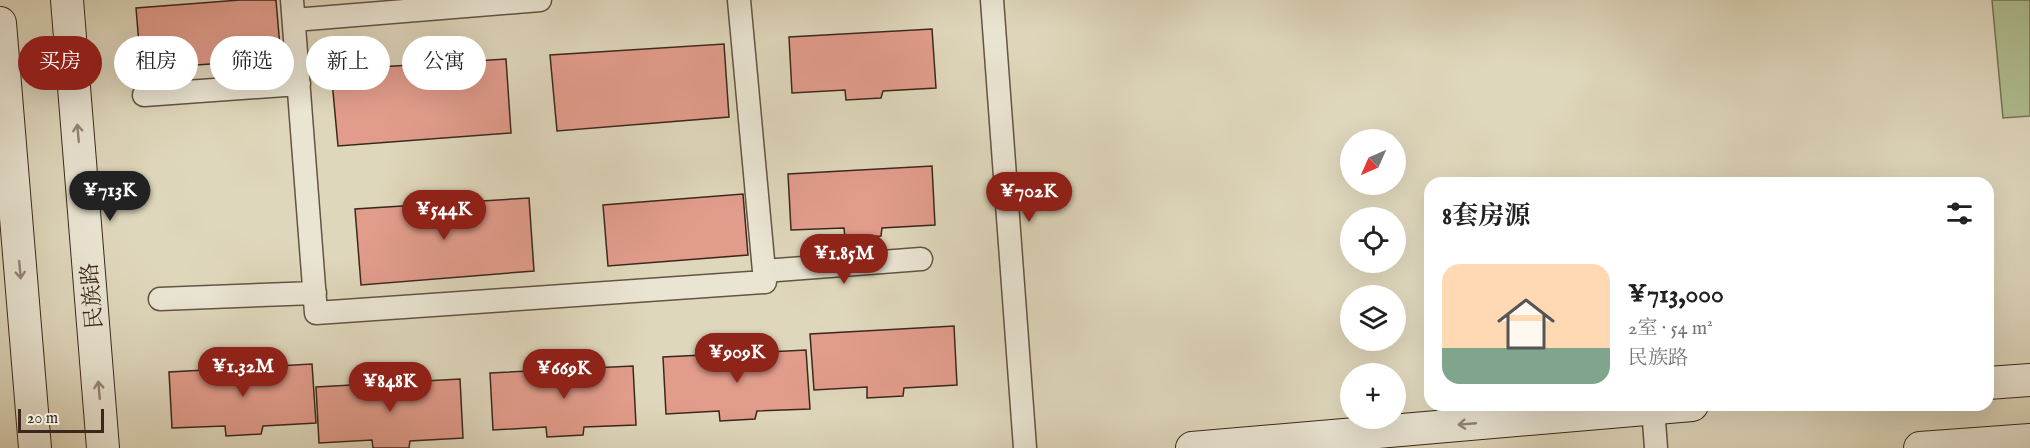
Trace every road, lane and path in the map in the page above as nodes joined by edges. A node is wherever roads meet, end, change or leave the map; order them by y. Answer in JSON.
{"nodes":[{"id":1,"x":67,"y":0,"type":"edge"},
{"id":2,"x":540,"y":0,"type":"edge"},
{"id":3,"x":739,"y":0,"type":"edge"},
{"id":4,"x":992,"y":0,"type":"edge"},
{"id":5,"x":293,"y":10,"type":"edge"},
{"id":6,"x":0,"y":23,"type":"edge"},
{"id":7,"x":299,"y":84,"type":"junction"},
{"id":8,"x":144,"y":95,"type":"dead end"},
{"id":9,"x":921,"y":259,"type":"dead end"},
{"id":10,"x":764,"y":271,"type":"junction"},
{"id":11,"x":315,"y":293,"type":"junction"},
{"id":12,"x":160,"y":299,"type":"dead end"},
{"id":13,"x":2030,"y":380,"type":"edge"},
{"id":14,"x":1994,"y":383,"type":"edge"},
{"id":15,"x":1618,"y":411,"type":"edge"},
{"id":16,"x":1653,"y":411,"type":"edge"},
{"id":17,"x":2030,"y":440,"type":"edge"},
{"id":18,"x":35,"y":448,"type":"edge"},
{"id":19,"x":103,"y":448,"type":"edge"},
{"id":20,"x":1025,"y":448,"type":"edge"},
{"id":21,"x":1192,"y":448,"type":"edge"},
{"id":22,"x":1656,"y":448,"type":"edge"},
{"id":23,"x":1920,"y":448,"type":"edge"}],
"edges":[{"from":19,"to":1,"type":"street","name":"民族路","one_way":true},
{"from":2,"to":5,"type":"street"},
{"from":3,"to":10,"type":"street"},
{"from":4,"to":20,"type":"street"},
{"from":5,"to":7,"type":"street"},
{"from":6,"to":18,"type":"street","one_way":true},
{"from":7,"to":8,"type":"street"},
{"from":7,"to":11,"type":"street"},
{"from":9,"to":10,"type":"street"},
{"from":10,"to":11,"type":"street"},
{"from":11,"to":12,"type":"street"},
{"from":13,"to":14,"type":"street"},
{"from":15,"to":21,"type":"street","one_way":true},
{"from":16,"to":22,"type":"street"},
{"from":17,"to":23,"type":"street"}]}
